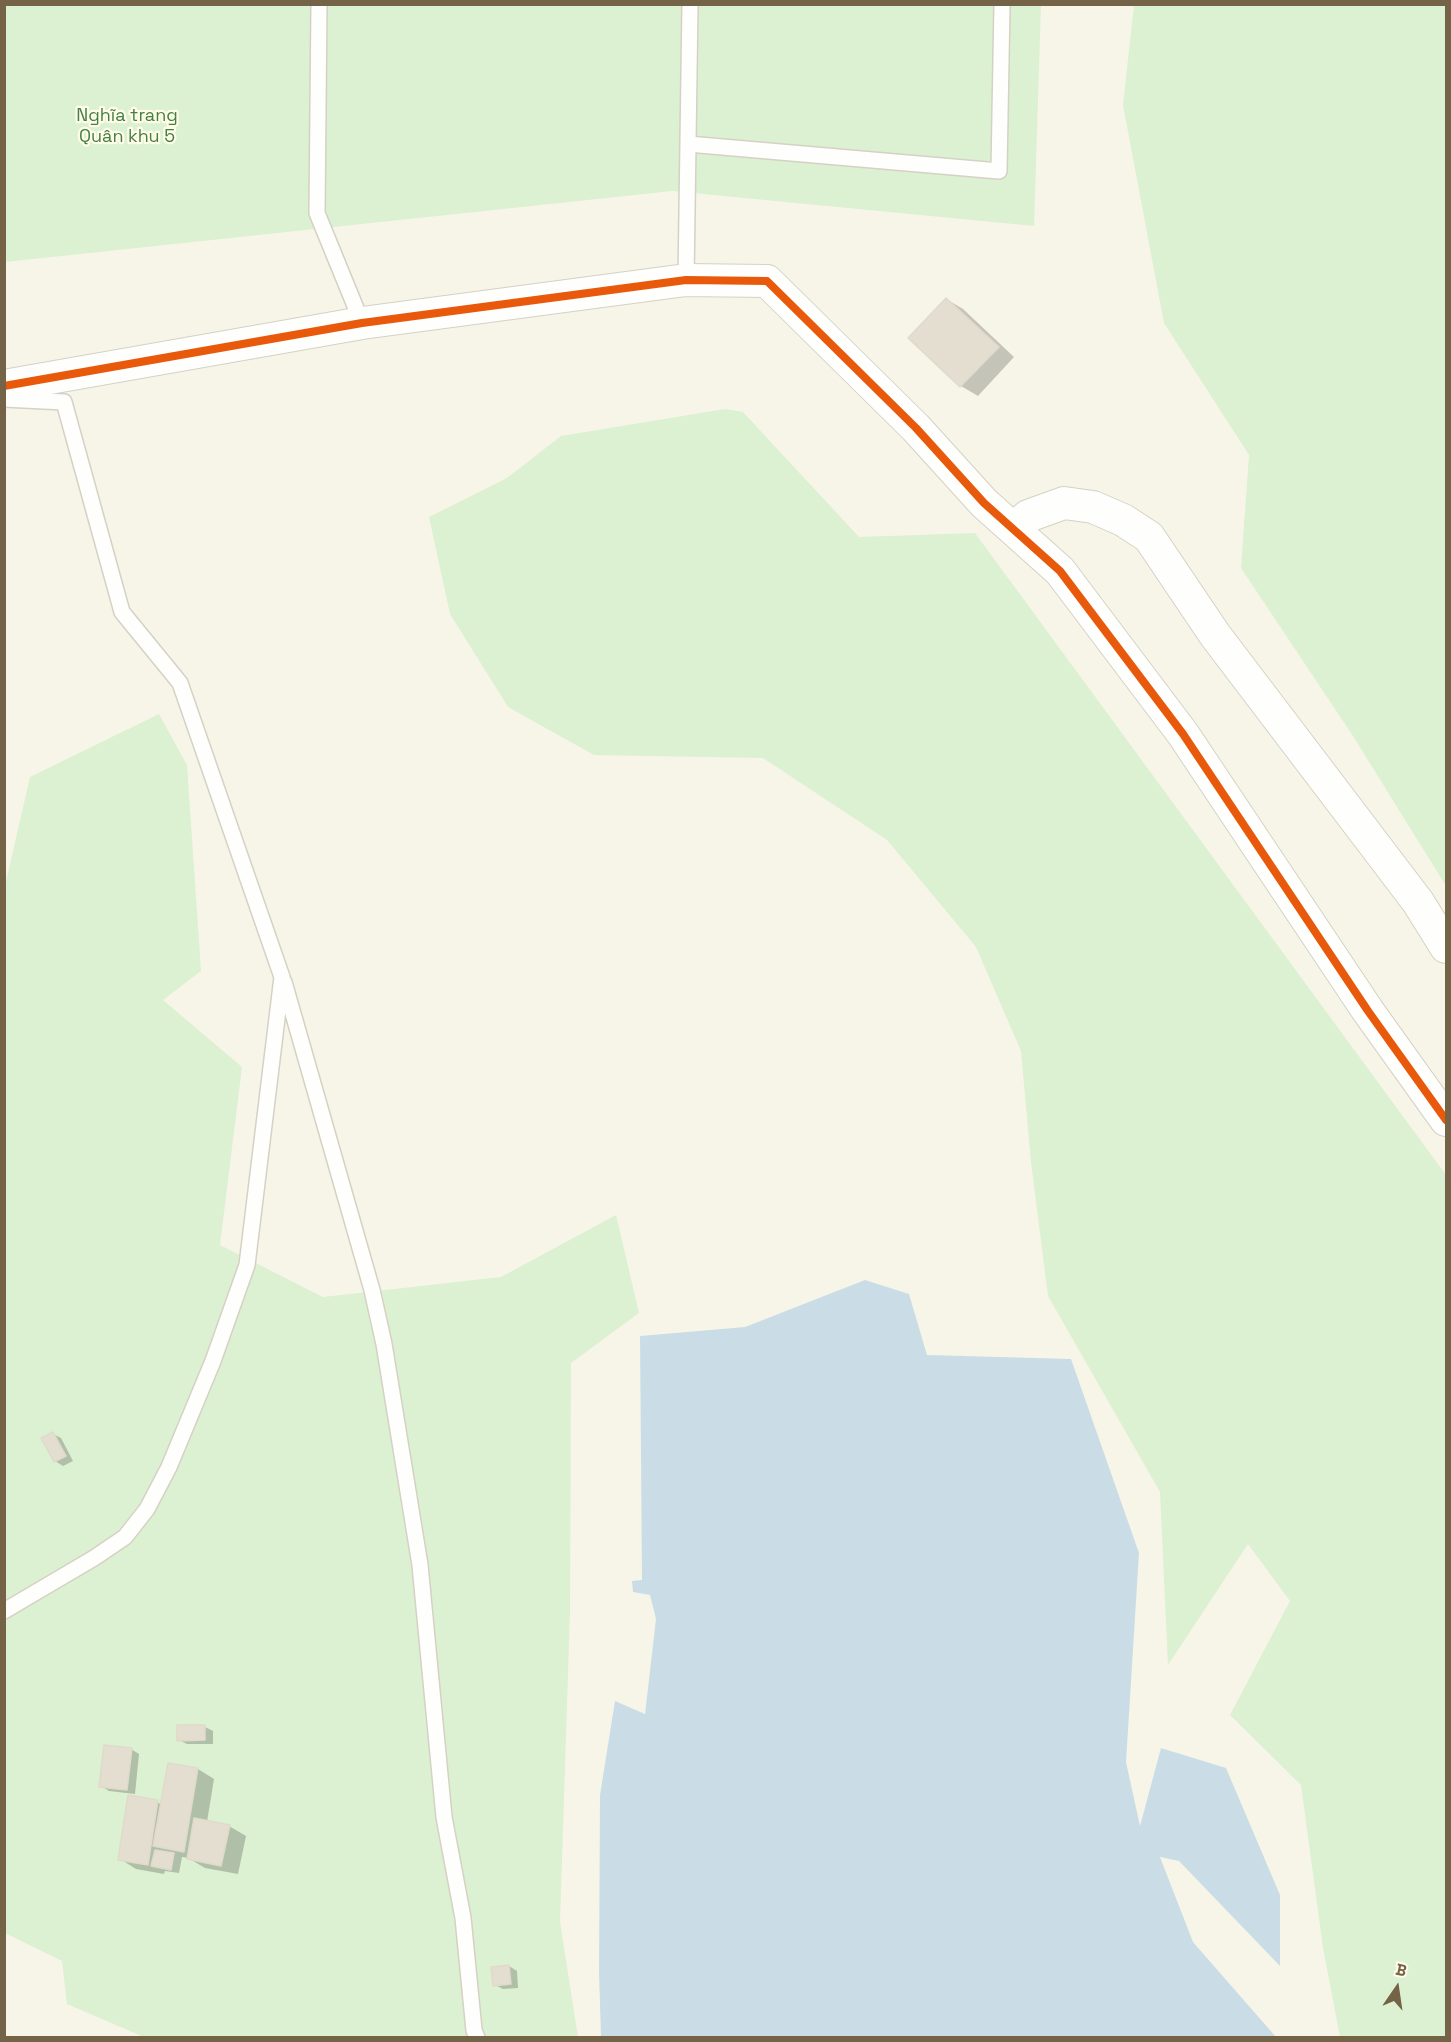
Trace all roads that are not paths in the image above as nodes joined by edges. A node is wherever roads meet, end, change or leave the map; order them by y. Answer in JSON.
{"nodes":[{"id":1,"x":319,"y":4,"type":"edge"},
{"id":2,"x":690,"y":4,"type":"edge"},
{"id":3,"x":1002,"y":4,"type":"edge"},
{"id":4,"x":688,"y":144,"type":"junction"},
{"id":5,"x":686,"y":280,"type":"junction"},
{"id":6,"x":362,"y":323,"type":"junction"},
{"id":7,"x":4,"y":386,"type":"edge"},
{"id":8,"x":4,"y":399,"type":"edge"},
{"id":9,"x":1012,"y":529,"type":"junction"},
{"id":10,"x":1446,"y":947,"type":"edge"},
{"id":11,"x":282,"y":977,"type":"junction"},
{"id":12,"x":1446,"y":1120,"type":"edge"},
{"id":13,"x":4,"y":1611,"type":"edge"},
{"id":14,"x":477,"y":2037,"type":"edge"}],
"edges":[{"from":1,"to":6,"type":"lane"},
{"from":2,"to":4,"type":"lane"},
{"from":3,"to":4,"type":"lane"},
{"from":4,"to":5,"type":"lane"},
{"from":5,"to":6,"type":"street"},
{"from":5,"to":9,"type":"street"},
{"from":6,"to":7,"type":"street"},
{"from":8,"to":11,"type":"lane"},
{"from":9,"to":10,"type":"street"},
{"from":9,"to":12,"type":"street"},
{"from":11,"to":13,"type":"lane"},
{"from":11,"to":14,"type":"lane"}]}
